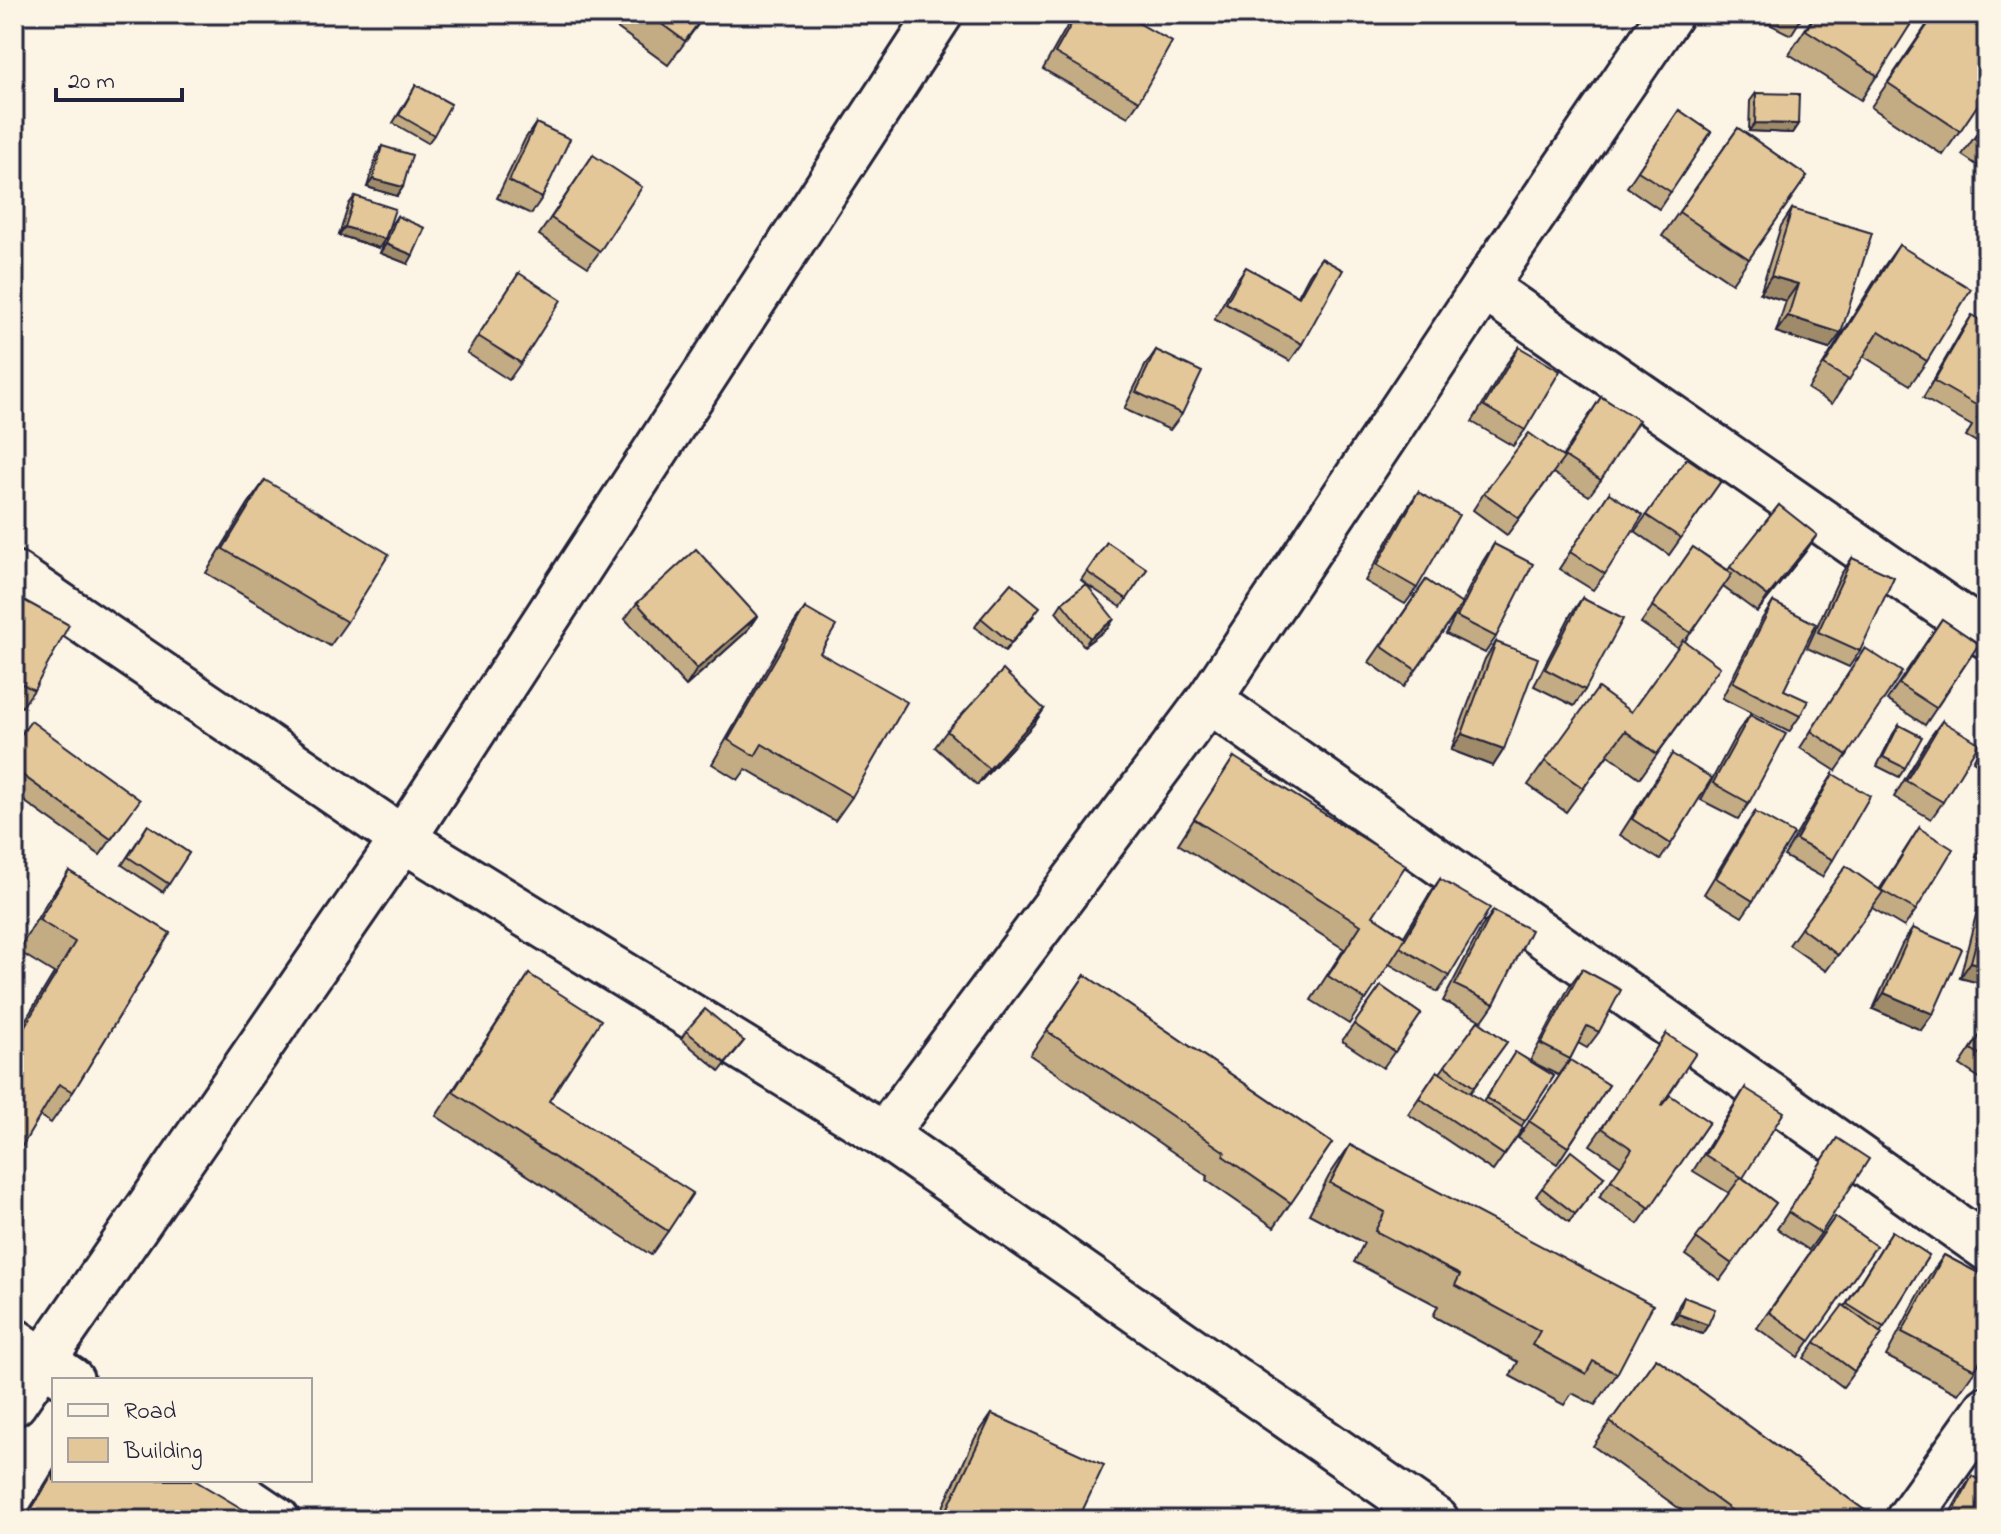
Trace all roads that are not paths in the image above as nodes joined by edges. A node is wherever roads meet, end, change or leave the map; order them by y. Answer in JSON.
{"nodes":[{"id":1,"x":940,"y":14,"type":"edge"},
{"id":2,"x":1670,"y":14,"type":"edge"},
{"id":3,"x":1484,"y":287,"type":"junction"},
{"id":4,"x":14,"y":574,"type":"edge"},
{"id":5,"x":1987,"y":636,"type":"edge"},
{"id":6,"x":1209,"y":700,"type":"junction"},
{"id":7,"x":403,"y":839,"type":"junction"},
{"id":8,"x":884,"y":1135,"type":"junction"},
{"id":9,"x":1987,"y":1248,"type":"edge"},
{"id":10,"x":42,"y":1361,"type":"edge"},
{"id":11,"x":14,"y":1403,"type":"edge"},
{"id":12,"x":1987,"y":1409,"type":"edge"},
{"id":13,"x":221,"y":1482,"type":"edge"},
{"id":14,"x":277,"y":1520,"type":"edge"},
{"id":15,"x":1436,"y":1520,"type":"edge"},
{"id":16,"x":1908,"y":1520,"type":"edge"}],
"edges":[{"from":1,"to":7,"type":"street"},
{"from":2,"to":3,"type":"street"},
{"from":3,"to":5,"type":"street"},
{"from":3,"to":6,"type":"street"},
{"from":4,"to":7,"type":"street"},
{"from":6,"to":8,"type":"street"},
{"from":6,"to":9,"type":"street"},
{"from":7,"to":8,"type":"street"},
{"from":7,"to":10,"type":"street"},
{"from":8,"to":15,"type":"street"},
{"from":10,"to":11,"type":"street"},
{"from":12,"to":16,"type":"street"},
{"from":13,"to":14,"type":"street"}]}
